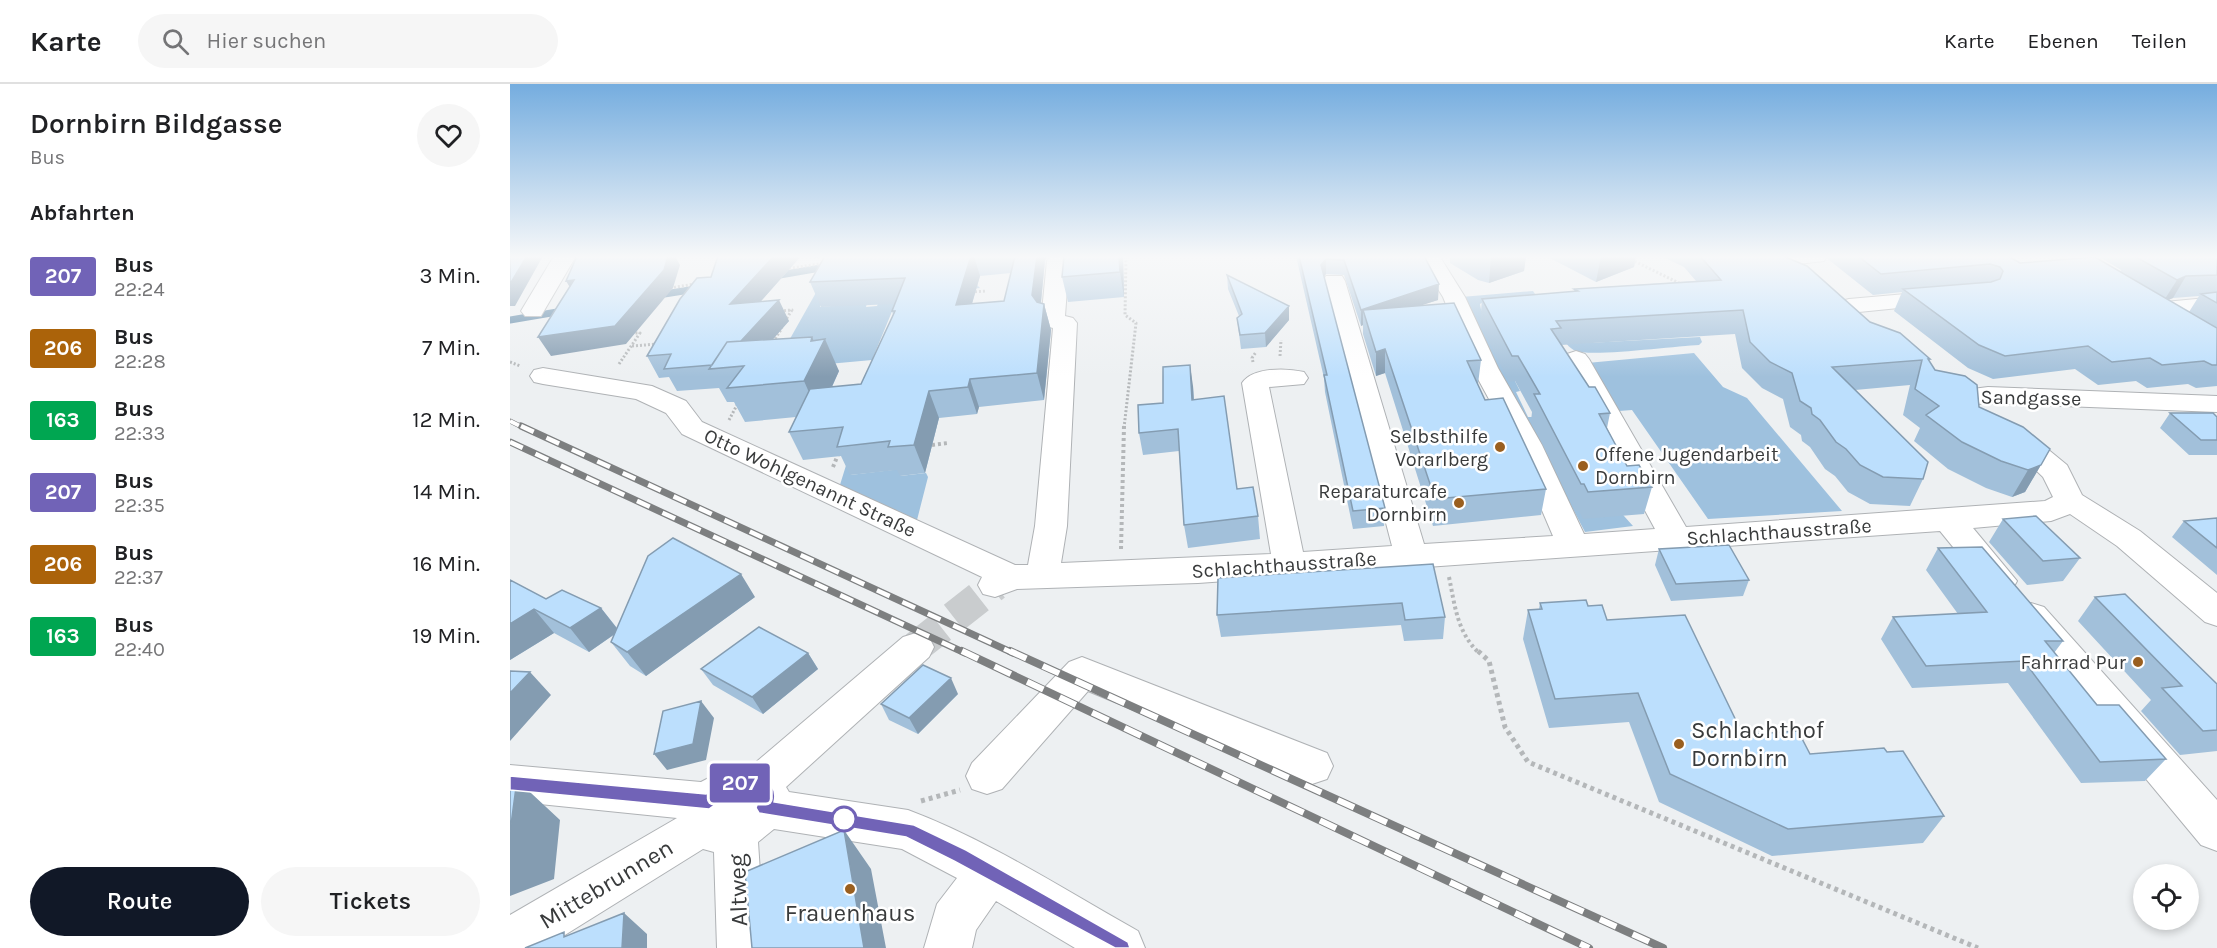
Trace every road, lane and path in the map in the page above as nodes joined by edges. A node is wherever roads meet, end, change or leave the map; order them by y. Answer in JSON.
{"nodes":[{"id":1,"x":542,"y":296,"type":"edge"},
{"id":2,"x":1055,"y":296,"type":"edge"},
{"id":3,"x":1125,"y":296,"type":"edge"},
{"id":4,"x":1338,"y":296,"type":"edge"},
{"id":5,"x":1454,"y":296,"type":"edge"},
{"id":6,"x":1843,"y":296,"type":"edge"},
{"id":7,"x":2147,"y":304,"type":"edge"},
{"id":8,"x":2217,"y":304,"type":"edge"},
{"id":9,"x":2173,"y":307,"type":"edge"},
{"id":10,"x":533,"y":311,"type":"dead end"},
{"id":11,"x":774,"y":311,"type":"edge"},
{"id":12,"x":1876,"y":327,"type":"edge"},
{"id":13,"x":2187,"y":328,"type":"edge"},
{"id":14,"x":628,"y":333,"type":"dead end"},
{"id":15,"x":778,"y":334,"type":"junction"},
{"id":16,"x":767,"y":335,"type":"edge"},
{"id":17,"x":666,"y":343,"type":"edge"},
{"id":18,"x":772,"y":344,"type":"edge"},
{"id":19,"x":632,"y":346,"type":"junction"},
{"id":20,"x":1576,"y":359,"type":"dead end"},
{"id":21,"x":619,"y":364,"type":"dead end"},
{"id":22,"x":543,"y":376,"type":"dead end"},
{"id":23,"x":1294,"y":378,"type":"dead end"},
{"id":24,"x":739,"y":403,"type":"edge"},
{"id":25,"x":2204,"y":404,"type":"edge"},
{"id":26,"x":2217,"y":426,"type":"edge"},
{"id":27,"x":713,"y":439,"type":"junction"},
{"id":28,"x":948,"y":442,"type":"dead end"},
{"id":29,"x":932,"y":445,"type":"dead end"},
{"id":30,"x":840,"y":449,"type":"edge"},
{"id":31,"x":816,"y":487,"type":"junction"},
{"id":32,"x":2070,"y":501,"type":"junction"},
{"id":33,"x":1948,"y":520,"type":"junction"},
{"id":34,"x":1677,"y":540,"type":"junction"},
{"id":35,"x":1574,"y":546,"type":"junction"},
{"id":36,"x":1121,"y":552,"type":"dead end"},
{"id":37,"x":1411,"y":556,"type":"junction"},
{"id":38,"x":1289,"y":565,"type":"junction"},
{"id":39,"x":1446,"y":566,"type":"dead end"},
{"id":40,"x":1016,"y":580,"type":"junction"},
{"id":41,"x":2217,"y":613,"type":"edge"},
{"id":42,"x":916,"y":647,"type":"tunnel mouth"},
{"id":43,"x":1312,"y":766,"type":"dead end"},
{"id":44,"x":987,"y":776,"type":"joint"},
{"id":45,"x":510,"y":783,"type":"edge"},
{"id":46,"x":917,"y":802,"type":"dead end"},
{"id":47,"x":734,"y":810,"type":"junction"},
{"id":48,"x":2217,"y":831,"type":"edge"},
{"id":49,"x":989,"y":873,"type":"junction"},
{"id":50,"x":510,"y":945,"type":"edge"},
{"id":51,"x":741,"y":948,"type":"edge"},
{"id":52,"x":948,"y":948,"type":"edge"},
{"id":53,"x":1121,"y":948,"type":"edge"},
{"id":54,"x":1978,"y":948,"type":"edge"}],
"edges":[{"from":1,"to":10,"type":"street"},
{"from":2,"to":40,"type":"street"},
{"from":3,"to":36,"type":"path"},
{"from":4,"to":37,"type":"street"},
{"from":5,"to":35,"type":"street"},
{"from":6,"to":12,"type":"street"},
{"from":7,"to":13,"type":"street"},
{"from":8,"to":9,"type":"street"},
{"from":11,"to":15,"type":"path"},
{"from":14,"to":19,"type":"path"},
{"from":15,"to":16,"type":"path"},
{"from":15,"to":18,"type":"path"},
{"from":17,"to":19,"type":"path"},
{"from":19,"to":21,"type":"path"},
{"from":20,"to":34,"type":"street"},
{"from":22,"to":27,"type":"street","name":"Otto Wohlgenannt Straße"},
{"from":23,"to":38,"type":"street"},
{"from":24,"to":27,"type":"path"},
{"from":25,"to":26,"type":"street"},
{"from":25,"to":32,"type":"street","name":"Sandgasse"},
{"from":27,"to":31,"type":"street","name":"Otto Wohlgenannt Straße"},
{"from":28,"to":29,"type":"path"},
{"from":30,"to":31,"type":"path"},
{"from":31,"to":40,"type":"street","name":"Otto Wohlgenannt Straße"},
{"from":32,"to":33,"type":"street","name":"Schlachthausstraße"},
{"from":32,"to":41,"type":"street"},
{"from":33,"to":34,"type":"street","name":"Schlachthausstraße"},
{"from":33,"to":48,"type":"street"},
{"from":34,"to":35,"type":"street","name":"Schlachthausstraße"},
{"from":35,"to":37,"type":"street","name":"Schlachthausstraße"},
{"from":37,"to":38,"type":"street","name":"Schlachthausstraße"},
{"from":38,"to":40,"type":"street","name":"Schlachthausstraße"},
{"from":39,"to":54,"type":"path"},
{"from":42,"to":47,"type":"street"},
{"from":43,"to":44,"type":"street"},
{"from":44,"to":46,"type":"path"},
{"from":45,"to":47,"type":"street"},
{"from":47,"to":49,"type":"street"},
{"from":47,"to":50,"type":"street","name":"Mittebrunnen"},
{"from":47,"to":51,"type":"street","name":"Altweg"},
{"from":49,"to":52,"type":"street"},
{"from":49,"to":53,"type":"street"}]}
